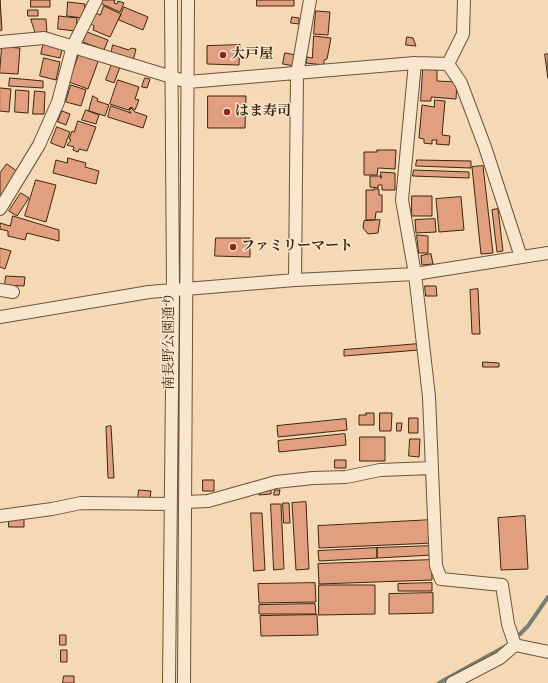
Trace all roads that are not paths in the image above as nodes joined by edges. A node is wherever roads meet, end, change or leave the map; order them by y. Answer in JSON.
{"nodes":[{"id":1,"x":96,"y":0,"type":"edge"},
{"id":2,"x":171,"y":0,"type":"edge"},
{"id":3,"x":188,"y":0,"type":"edge"},
{"id":4,"x":310,"y":0,"type":"edge"},
{"id":5,"x":464,"y":0,"type":"edge"},
{"id":6,"x":0,"y":42,"type":"edge"},
{"id":7,"x":74,"y":46,"type":"junction"},
{"id":8,"x":415,"y":63,"type":"junction"},
{"id":9,"x":448,"y":64,"type":"junction"},
{"id":10,"x":297,"y":74,"type":"junction"},
{"id":11,"x":171,"y":78,"type":"junction"},
{"id":12,"x":188,"y":82,"type":"junction"},
{"id":13,"x":0,"y":209,"type":"edge"},
{"id":14,"x":548,"y":253,"type":"edge"},
{"id":15,"x":521,"y":257,"type":"junction"},
{"id":16,"x":415,"y":274,"type":"junction"},
{"id":17,"x":295,"y":280,"type":"junction"},
{"id":18,"x":186,"y":288,"type":"junction"},
{"id":19,"x":173,"y":289,"type":"junction"},
{"id":20,"x":0,"y":290,"type":"edge"},
{"id":21,"x":13,"y":292,"type":"dead end"},
{"id":22,"x":0,"y":317,"type":"edge"},
{"id":23,"x":432,"y":468,"type":"junction"},
{"id":24,"x":184,"y":502,"type":"junction"},
{"id":25,"x":170,"y":504,"type":"junction"},
{"id":26,"x":0,"y":516,"type":"edge"},
{"id":27,"x":516,"y":645,"type":"junction"},
{"id":28,"x":548,"y":652,"type":"edge"},
{"id":29,"x":170,"y":683,"type":"edge"},
{"id":30,"x":184,"y":683,"type":"edge"},
{"id":31,"x":452,"y":683,"type":"edge"}],
"edges":[{"from":1,"to":7,"type":"street"},
{"from":2,"to":11,"type":"street","name":"南長野公園通り"},
{"from":3,"to":12,"type":"street","name":"南長野公園通り"},
{"from":4,"to":10,"type":"street"},
{"from":5,"to":9,"type":"street"},
{"from":6,"to":7,"type":"street"},
{"from":7,"to":11,"type":"street"},
{"from":7,"to":13,"type":"street"},
{"from":8,"to":9,"type":"street"},
{"from":8,"to":10,"type":"street"},
{"from":8,"to":16,"type":"street"},
{"from":9,"to":15,"type":"street"},
{"from":10,"to":12,"type":"street"},
{"from":10,"to":17,"type":"street"},
{"from":11,"to":12,"type":"street"},
{"from":11,"to":19,"type":"street","name":"南長野公園通り"},
{"from":12,"to":18,"type":"street","name":"南長野公園通り"},
{"from":14,"to":15,"type":"street"},
{"from":15,"to":16,"type":"street"},
{"from":16,"to":17,"type":"street"},
{"from":16,"to":23,"type":"street"},
{"from":17,"to":18,"type":"street"},
{"from":18,"to":19,"type":"street"},
{"from":18,"to":24,"type":"street","name":"南長野公園通り"},
{"from":19,"to":22,"type":"street"},
{"from":19,"to":25,"type":"street","name":"南長野公園通り"},
{"from":20,"to":21,"type":"street"},
{"from":23,"to":24,"type":"street"},
{"from":23,"to":27,"type":"street"},
{"from":24,"to":30,"type":"street","name":"南長野公園通り"},
{"from":25,"to":26,"type":"street"},
{"from":25,"to":29,"type":"street","name":"南長野公園通り"},
{"from":27,"to":28,"type":"street"},
{"from":27,"to":31,"type":"street"}]}
